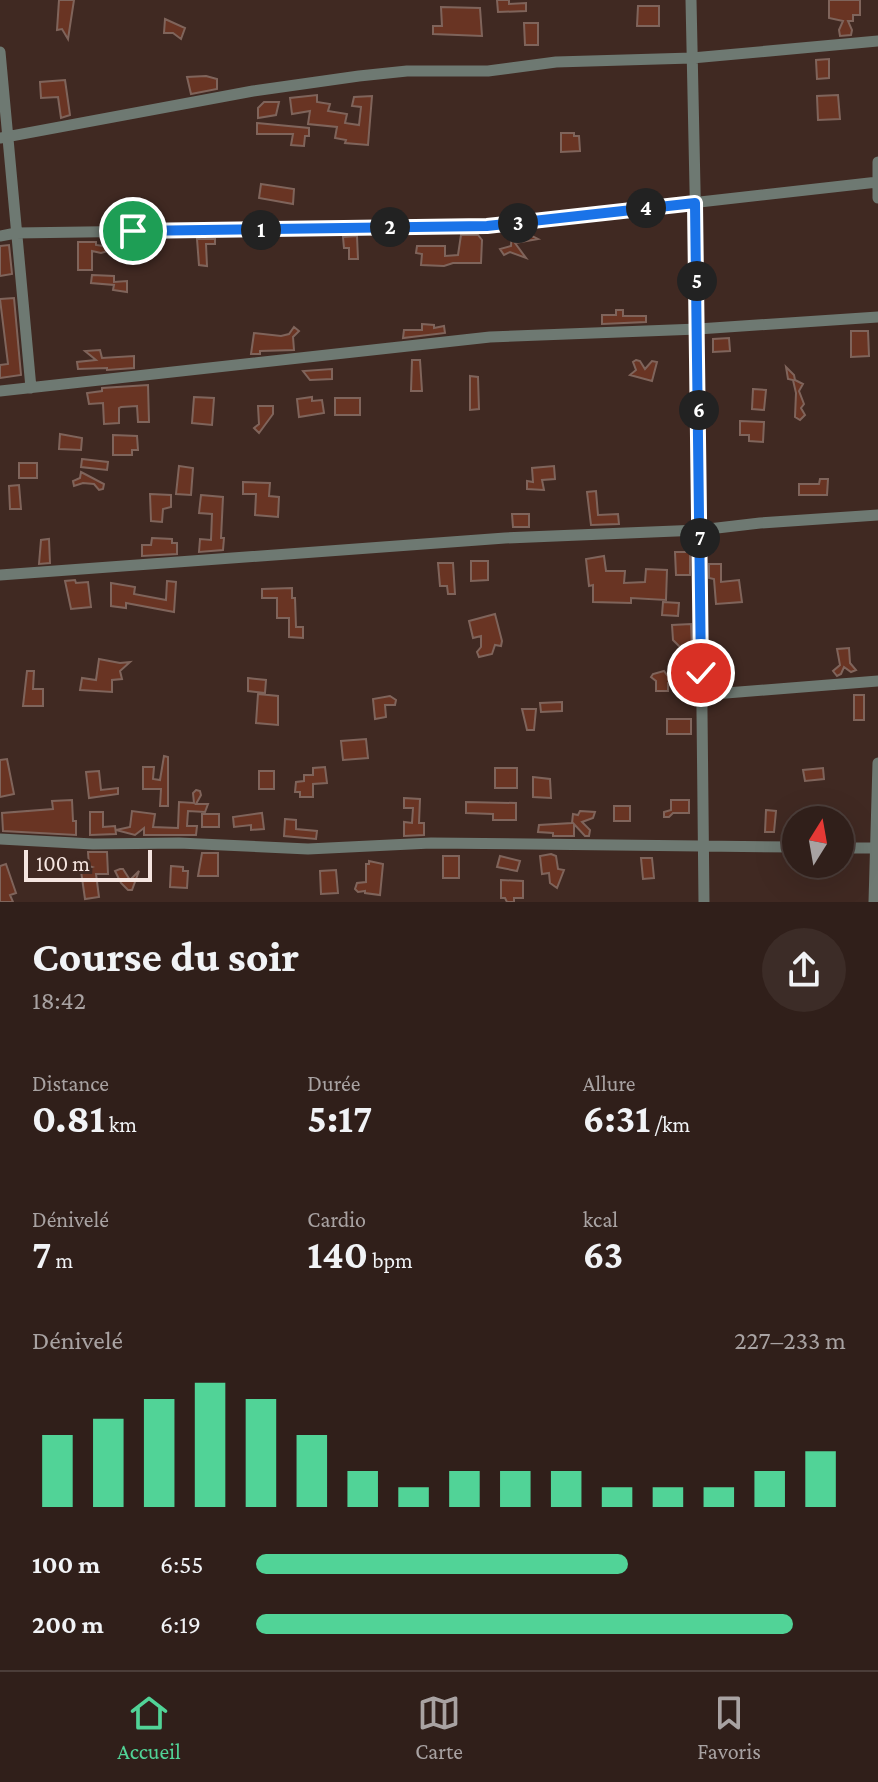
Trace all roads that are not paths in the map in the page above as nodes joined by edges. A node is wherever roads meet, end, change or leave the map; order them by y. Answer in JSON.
{"nodes":[{"id":1,"x":691,"y":0,"type":"edge"},
{"id":2,"x":878,"y":41,"type":"edge"},
{"id":3,"x":0,"y":52,"type":"edge"},
{"id":4,"x":692,"y":58,"type":"junction"},
{"id":5,"x":3,"y":137,"type":"edge"},
{"id":6,"x":878,"y":162,"type":"edge"},
{"id":7,"x":878,"y":182,"type":"edge"},
{"id":8,"x":878,"y":198,"type":"edge"},
{"id":9,"x":695,"y":203,"type":"junction"},
{"id":10,"x":16,"y":233,"type":"junction"},
{"id":11,"x":0,"y":236,"type":"edge"},
{"id":12,"x":878,"y":317,"type":"edge"},
{"id":13,"x":698,"y":329,"type":"junction"},
{"id":14,"x":31,"y":388,"type":"junction"},
{"id":15,"x":0,"y":391,"type":"edge"},
{"id":16,"x":878,"y":515,"type":"edge"},
{"id":17,"x":700,"y":530,"type":"junction"},
{"id":18,"x":0,"y":575,"type":"edge"},
{"id":19,"x":878,"y":681,"type":"edge"},
{"id":20,"x":701,"y":695,"type":"junction"},
{"id":21,"x":878,"y":763,"type":"edge"},
{"id":22,"x":0,"y":839,"type":"edge"},
{"id":23,"x":703,"y":846,"type":"junction"},
{"id":24,"x":782,"y":847,"type":"edge"},
{"id":25,"x":854,"y":848,"type":"edge"},
{"id":26,"x":876,"y":848,"type":"edge"},
{"id":27,"x":704,"y":902,"type":"edge"},
{"id":28,"x":874,"y":902,"type":"edge"}],
"edges":[{"from":1,"to":4,"type":"street"},
{"from":2,"to":4,"type":"street"},
{"from":3,"to":5,"type":"street"},
{"from":4,"to":5,"type":"street"},
{"from":4,"to":9,"type":"street"},
{"from":5,"to":10,"type":"street"},
{"from":6,"to":7,"type":"street"},
{"from":7,"to":8,"type":"street"},
{"from":7,"to":9,"type":"street"},
{"from":9,"to":10,"type":"street"},
{"from":9,"to":13,"type":"street"},
{"from":10,"to":11,"type":"street"},
{"from":10,"to":14,"type":"street"},
{"from":12,"to":13,"type":"street"},
{"from":13,"to":14,"type":"street"},
{"from":13,"to":17,"type":"street"},
{"from":14,"to":15,"type":"street"},
{"from":16,"to":17,"type":"street"},
{"from":17,"to":18,"type":"street"},
{"from":17,"to":20,"type":"street"},
{"from":19,"to":20,"type":"street"},
{"from":20,"to":23,"type":"street"},
{"from":21,"to":26,"type":"street"},
{"from":22,"to":23,"type":"street"},
{"from":23,"to":24,"type":"street"},
{"from":23,"to":27,"type":"street"},
{"from":25,"to":26,"type":"street"},
{"from":26,"to":28,"type":"street"}]}
